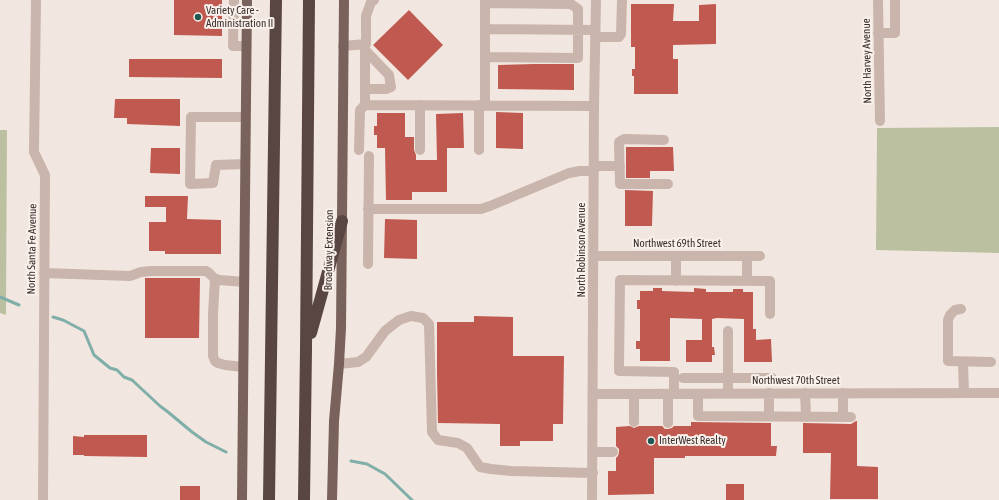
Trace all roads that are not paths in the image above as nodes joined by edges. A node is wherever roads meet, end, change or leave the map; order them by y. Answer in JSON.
{"nodes":[{"id":1,"x":36,"y":0,"type":"edge"},
{"id":2,"x":234,"y":0,"type":"edge"},
{"id":3,"x":247,"y":0,"type":"edge"},
{"id":4,"x":276,"y":0,"type":"edge"},
{"id":5,"x":309,"y":0,"type":"edge"},
{"id":6,"x":344,"y":0,"type":"edge"},
{"id":7,"x":374,"y":0,"type":"edge"},
{"id":8,"x":596,"y":0,"type":"edge"},
{"id":9,"x":622,"y":0,"type":"edge"},
{"id":10,"x":878,"y":0,"type":"edge"},
{"id":11,"x":895,"y":0,"type":"edge"},
{"id":12,"x":485,"y":2,"type":"edge"},
{"id":13,"x":485,"y":30,"type":"junction"},
{"id":14,"x":578,"y":30,"type":"junction"},
{"id":15,"x":595,"y":33,"type":"junction"},
{"id":16,"x":878,"y":33,"type":"junction"},
{"id":17,"x":246,"y":46,"type":"junction"},
{"id":18,"x":344,"y":46,"type":"junction"},
{"id":19,"x":366,"y":47,"type":"junction"},
{"id":20,"x":485,"y":57,"type":"junction"},
{"id":21,"x":365,"y":89,"type":"junction"},
{"id":22,"x":365,"y":105,"type":"junction"},
{"id":23,"x":420,"y":105,"type":"junction"},
{"id":24,"x":482,"y":105,"type":"junction"},
{"id":25,"x":594,"y":106,"type":"junction"},
{"id":26,"x":245,"y":117,"type":"junction"},
{"id":27,"x":880,"y":121,"type":"dead end"},
{"id":28,"x":664,"y":140,"type":"dead end"},
{"id":29,"x":360,"y":150,"type":"dead end"},
{"id":30,"x":420,"y":150,"type":"dead end"},
{"id":31,"x":479,"y":150,"type":"dead end"},
{"id":32,"x":369,"y":156,"type":"dead end"},
{"id":33,"x":245,"y":164,"type":"junction"},
{"id":34,"x":620,"y":166,"type":"junction"},
{"id":35,"x":594,"y":169,"type":"junction"},
{"id":36,"x":668,"y":184,"type":"dead end"},
{"id":37,"x":368,"y":209,"type":"junction"},
{"id":38,"x":342,"y":221,"type":"junction"},
{"id":39,"x":594,"y":256,"type":"junction"},
{"id":40,"x":676,"y":256,"type":"junction"},
{"id":41,"x":747,"y":256,"type":"junction"},
{"id":42,"x":760,"y":256,"type":"dead end"},
{"id":43,"x":368,"y":264,"type":"dead end"},
{"id":44,"x":44,"y":273,"type":"junction"},
{"id":45,"x":215,"y":279,"type":"junction"},
{"id":46,"x":676,"y":280,"type":"junction"},
{"id":47,"x":747,"y":281,"type":"junction"},
{"id":48,"x":244,"y":282,"type":"junction"},
{"id":49,"x":961,"y":309,"type":"dead end"},
{"id":50,"x":770,"y":314,"type":"dead end"},
{"id":51,"x":728,"y":331,"type":"dead end"},
{"id":52,"x":306,"y":349,"type":"junction"},
{"id":53,"x":963,"y":362,"type":"junction"},
{"id":54,"x":991,"y":362,"type":"dead end"},
{"id":55,"x":339,"y":364,"type":"junction"},
{"id":56,"x":243,"y":367,"type":"junction"},
{"id":57,"x":683,"y":378,"type":"dead end"},
{"id":58,"x":728,"y":378,"type":"junction"},
{"id":59,"x":772,"y":378,"type":"dead end"},
{"id":60,"x":805,"y":393,"type":"junction"},
{"id":61,"x":843,"y":393,"type":"junction"},
{"id":62,"x":964,"y":393,"type":"junction"},
{"id":63,"x":999,"y":393,"type":"edge"},
{"id":64,"x":593,"y":394,"type":"junction"},
{"id":65,"x":634,"y":394,"type":"junction"},
{"id":66,"x":671,"y":394,"type":"junction"},
{"id":67,"x":698,"y":394,"type":"junction"},
{"id":68,"x":728,"y":394,"type":"junction"},
{"id":69,"x":769,"y":394,"type":"junction"},
{"id":70,"x":769,"y":416,"type":"junction"},
{"id":71,"x":806,"y":416,"type":"junction"},
{"id":72,"x":634,"y":422,"type":"dead end"},
{"id":73,"x":668,"y":423,"type":"dead end"},
{"id":74,"x":593,"y":452,"type":"junction"},
{"id":75,"x":614,"y":452,"type":"dead end"},
{"id":76,"x":593,"y":473,"type":"junction"},
{"id":77,"x":43,"y":500,"type":"edge"},
{"id":78,"x":242,"y":500,"type":"edge"},
{"id":79,"x":269,"y":500,"type":"edge"},
{"id":80,"x":304,"y":500,"type":"edge"},
{"id":81,"x":332,"y":500,"type":"edge"},
{"id":82,"x":592,"y":500,"type":"edge"}],
"edges":[{"from":1,"to":44,"type":"street","name":"North Santa Fe Avenue"},
{"from":2,"to":17,"type":"street"},
{"from":3,"to":17,"type":"main road"},
{"from":4,"to":79,"type":"highway"},
{"from":5,"to":52,"type":"highway","name":"Broadway Extension"},
{"from":6,"to":18,"type":"main road","name":"Broadway Extension"},
{"from":7,"to":19,"type":"street"},
{"from":8,"to":15,"type":"street","name":"North Robinson Avenue"},
{"from":9,"to":15,"type":"street"},
{"from":10,"to":16,"type":"street","name":"North Harvey Avenue"},
{"from":11,"to":16,"type":"street"},
{"from":12,"to":13,"type":"street"},
{"from":12,"to":14,"type":"street"},
{"from":13,"to":14,"type":"street"},
{"from":13,"to":20,"type":"street"},
{"from":14,"to":15,"type":"street"},
{"from":14,"to":20,"type":"street"},
{"from":15,"to":25,"type":"street","name":"North Robinson Avenue"},
{"from":16,"to":27,"type":"street","name":"North Harvey Avenue"},
{"from":17,"to":26,"type":"main road"},
{"from":18,"to":19,"type":"street"},
{"from":18,"to":38,"type":"main road","name":"Broadway Extension"},
{"from":19,"to":21,"type":"street"},
{"from":19,"to":21,"type":"street"},
{"from":20,"to":24,"type":"street"},
{"from":21,"to":22,"type":"street"},
{"from":22,"to":23,"type":"street"},
{"from":22,"to":29,"type":"street"},
{"from":23,"to":24,"type":"street"},
{"from":23,"to":30,"type":"street"},
{"from":24,"to":25,"type":"street"},
{"from":24,"to":31,"type":"street"},
{"from":25,"to":35,"type":"street","name":"North Robinson Avenue"},
{"from":26,"to":33,"type":"main road"},
{"from":26,"to":33,"type":"street"},
{"from":28,"to":34,"type":"street"},
{"from":32,"to":37,"type":"street"},
{"from":33,"to":48,"type":"main road"},
{"from":34,"to":35,"type":"street"},
{"from":34,"to":36,"type":"street"},
{"from":35,"to":37,"type":"street"},
{"from":35,"to":39,"type":"street","name":"North Robinson Avenue"},
{"from":37,"to":43,"type":"street"},
{"from":38,"to":52,"type":"highway"},
{"from":38,"to":55,"type":"main road","name":"Broadway Extension"},
{"from":39,"to":40,"type":"street","name":"Northwest 69th Street"},
{"from":39,"to":64,"type":"street","name":"North Robinson Avenue"},
{"from":40,"to":41,"type":"street","name":"Northwest 69th Street"},
{"from":40,"to":46,"type":"street"},
{"from":41,"to":42,"type":"street","name":"Northwest 69th Street"},
{"from":41,"to":47,"type":"street"},
{"from":44,"to":45,"type":"street"},
{"from":44,"to":77,"type":"street","name":"North Santa Fe Avenue"},
{"from":45,"to":48,"type":"street"},
{"from":45,"to":56,"type":"street"},
{"from":46,"to":47,"type":"street"},
{"from":46,"to":66,"type":"street"},
{"from":47,"to":50,"type":"street"},
{"from":48,"to":56,"type":"main road"},
{"from":49,"to":53,"type":"street"},
{"from":51,"to":58,"type":"street"},
{"from":52,"to":80,"type":"highway","name":"Broadway Extension"},
{"from":53,"to":54,"type":"street"},
{"from":53,"to":62,"type":"street"},
{"from":55,"to":76,"type":"street"},
{"from":55,"to":81,"type":"main road","name":"Broadway Extension"},
{"from":56,"to":78,"type":"main road"},
{"from":57,"to":58,"type":"street"},
{"from":58,"to":59,"type":"street"},
{"from":58,"to":68,"type":"street"},
{"from":60,"to":61,"type":"street","name":"Northwest 70th Street"},
{"from":60,"to":69,"type":"street","name":"Northwest 70th Street"},
{"from":60,"to":71,"type":"street"},
{"from":61,"to":62,"type":"street","name":"Northwest 70th Street"},
{"from":61,"to":71,"type":"street"},
{"from":62,"to":63,"type":"street","name":"Northwest 70th Street"},
{"from":64,"to":65,"type":"street","name":"Northwest 70th Street"},
{"from":64,"to":74,"type":"street","name":"North Robinson Avenue"},
{"from":65,"to":66,"type":"street","name":"Northwest 70th Street"},
{"from":65,"to":72,"type":"street"},
{"from":66,"to":67,"type":"street","name":"Northwest 70th Street"},
{"from":66,"to":73,"type":"street"},
{"from":67,"to":68,"type":"street","name":"Northwest 70th Street"},
{"from":67,"to":70,"type":"street"},
{"from":68,"to":69,"type":"street","name":"Northwest 70th Street"},
{"from":69,"to":70,"type":"street"},
{"from":70,"to":71,"type":"street"},
{"from":74,"to":75,"type":"street"},
{"from":74,"to":76,"type":"street","name":"North Robinson Avenue"},
{"from":76,"to":82,"type":"street","name":"North Robinson Avenue"}]}
